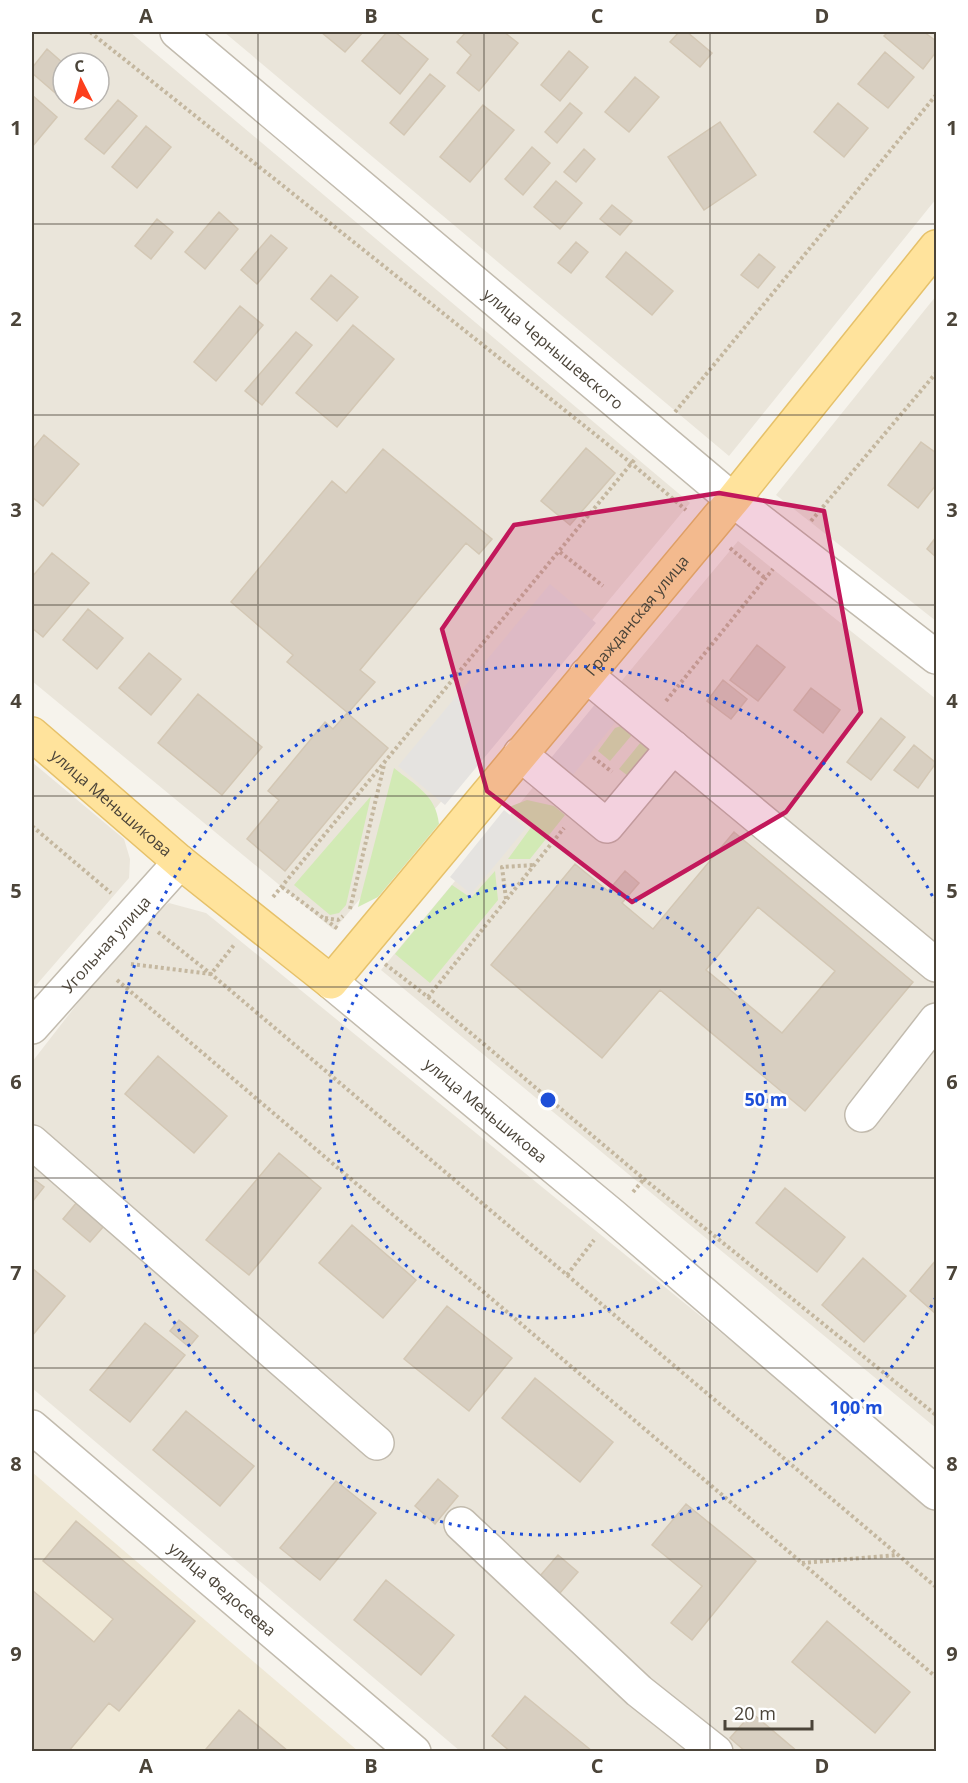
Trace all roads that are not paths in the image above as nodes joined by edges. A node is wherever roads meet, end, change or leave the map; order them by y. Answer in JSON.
{"nodes":[{"id":1,"x":177,"y":32,"type":"edge"},
{"id":2,"x":936,"y":247,"type":"edge"},
{"id":3,"x":733,"y":500,"type":"junction"},
{"id":4,"x":936,"y":657,"type":"edge"},
{"id":5,"x":586,"y":675,"type":"junction"},
{"id":6,"x":32,"y":734,"type":"edge"},
{"id":7,"x":673,"y":747,"type":"junction"},
{"id":8,"x":520,"y":754,"type":"junction"},
{"id":9,"x":180,"y":862,"type":"junction"},
{"id":10,"x":936,"y":965,"type":"edge"},
{"id":11,"x":331,"y":982,"type":"junction"},
{"id":12,"x":936,"y":1020,"type":"edge"},
{"id":13,"x":32,"y":1027,"type":"edge"},
{"id":14,"x":862,"y":1115,"type":"dead end"},
{"id":15,"x":32,"y":1142,"type":"edge"},
{"id":16,"x":32,"y":1427,"type":"edge"},
{"id":17,"x":377,"y":1443,"type":"dead end"},
{"id":18,"x":936,"y":1493,"type":"edge"},
{"id":19,"x":461,"y":1524,"type":"dead end"},
{"id":20,"x":414,"y":1752,"type":"edge"},
{"id":21,"x":716,"y":1752,"type":"edge"}],
"edges":[{"from":1,"to":3,"type":"street","name":"улица Чернышевского"},
{"from":2,"to":3,"type":"main road","name":"Гражданская улица"},
{"from":3,"to":4,"type":"street","name":"улица Чернышевского"},
{"from":3,"to":5,"type":"main road","name":"Гражданская улица"},
{"from":5,"to":7,"type":"street"},
{"from":5,"to":8,"type":"main road","name":"Гражданская улица"},
{"from":6,"to":9,"type":"main road","name":"улица Меньшикова"},
{"from":7,"to":8,"type":"street"},
{"from":7,"to":10,"type":"street"},
{"from":8,"to":11,"type":"main road","name":"Гражданская улица"},
{"from":9,"to":11,"type":"main road","name":"улица Меньшикова"},
{"from":9,"to":13,"type":"street","name":"Угольная улица"},
{"from":11,"to":18,"type":"street","name":"улица Меньшикова"},
{"from":12,"to":14,"type":"street"},
{"from":15,"to":17,"type":"street"},
{"from":16,"to":20,"type":"street","name":"улица Федосеева"},
{"from":19,"to":21,"type":"street"}]}
